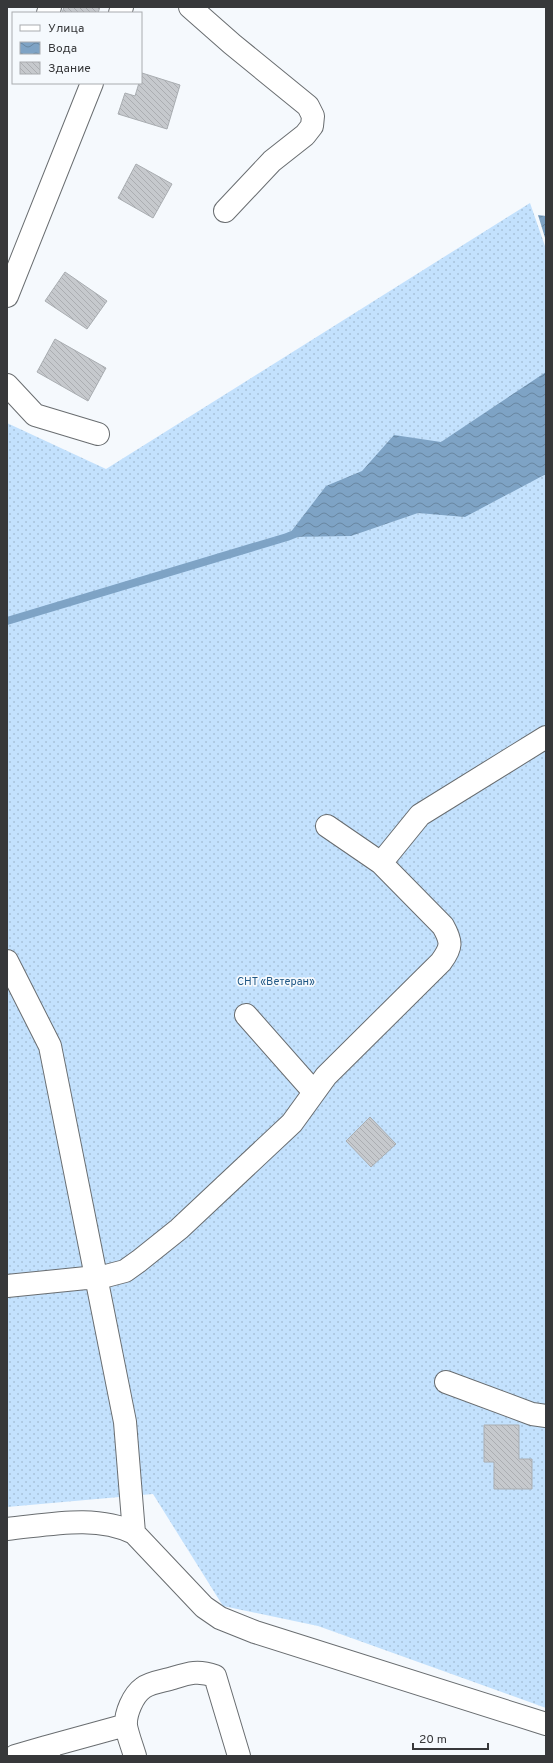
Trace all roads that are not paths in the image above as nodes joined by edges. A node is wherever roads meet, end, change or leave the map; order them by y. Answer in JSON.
{"nodes":[{"id":1,"x":190,"y":7,"type":"edge"},
{"id":2,"x":92,"y":84,"type":"edge"},
{"id":3,"x":225,"y":211,"type":"dead end"},
{"id":4,"x":7,"y":296,"type":"edge"},
{"id":5,"x":7,"y":385,"type":"edge"},
{"id":6,"x":98,"y":434,"type":"dead end"},
{"id":7,"x":546,"y":737,"type":"edge"},
{"id":8,"x":327,"y":826,"type":"dead end"},
{"id":9,"x":381,"y":863,"type":"junction"},
{"id":10,"x":7,"y":961,"type":"edge"},
{"id":11,"x":246,"y":1015,"type":"dead end"},
{"id":12,"x":314,"y":1092,"type":"junction"},
{"id":13,"x":96,"y":1277,"type":"junction"},
{"id":14,"x":7,"y":1286,"type":"edge"},
{"id":15,"x":446,"y":1382,"type":"dead end"},
{"id":16,"x":546,"y":1416,"type":"edge"},
{"id":17,"x":7,"y":1529,"type":"edge"},
{"id":18,"x":134,"y":1534,"type":"junction"},
{"id":19,"x":546,"y":1724,"type":"edge"},
{"id":20,"x":126,"y":1725,"type":"junction"},
{"id":21,"x":48,"y":1752,"type":"edge"},
{"id":22,"x":15,"y":1756,"type":"edge"},
{"id":23,"x":135,"y":1756,"type":"edge"},
{"id":24,"x":239,"y":1756,"type":"edge"}],
"edges":[{"from":1,"to":3,"type":"street"},
{"from":2,"to":4,"type":"street"},
{"from":5,"to":6,"type":"street"},
{"from":7,"to":9,"type":"street"},
{"from":8,"to":9,"type":"street"},
{"from":9,"to":12,"type":"street"},
{"from":10,"to":13,"type":"street"},
{"from":11,"to":12,"type":"street"},
{"from":12,"to":13,"type":"street"},
{"from":13,"to":14,"type":"street"},
{"from":13,"to":18,"type":"street"},
{"from":15,"to":16,"type":"street"},
{"from":17,"to":18,"type":"street"},
{"from":18,"to":19,"type":"street"},
{"from":20,"to":21,"type":"street"},
{"from":20,"to":23,"type":"street"},
{"from":20,"to":24,"type":"street"},
{"from":21,"to":22,"type":"street"}]}
